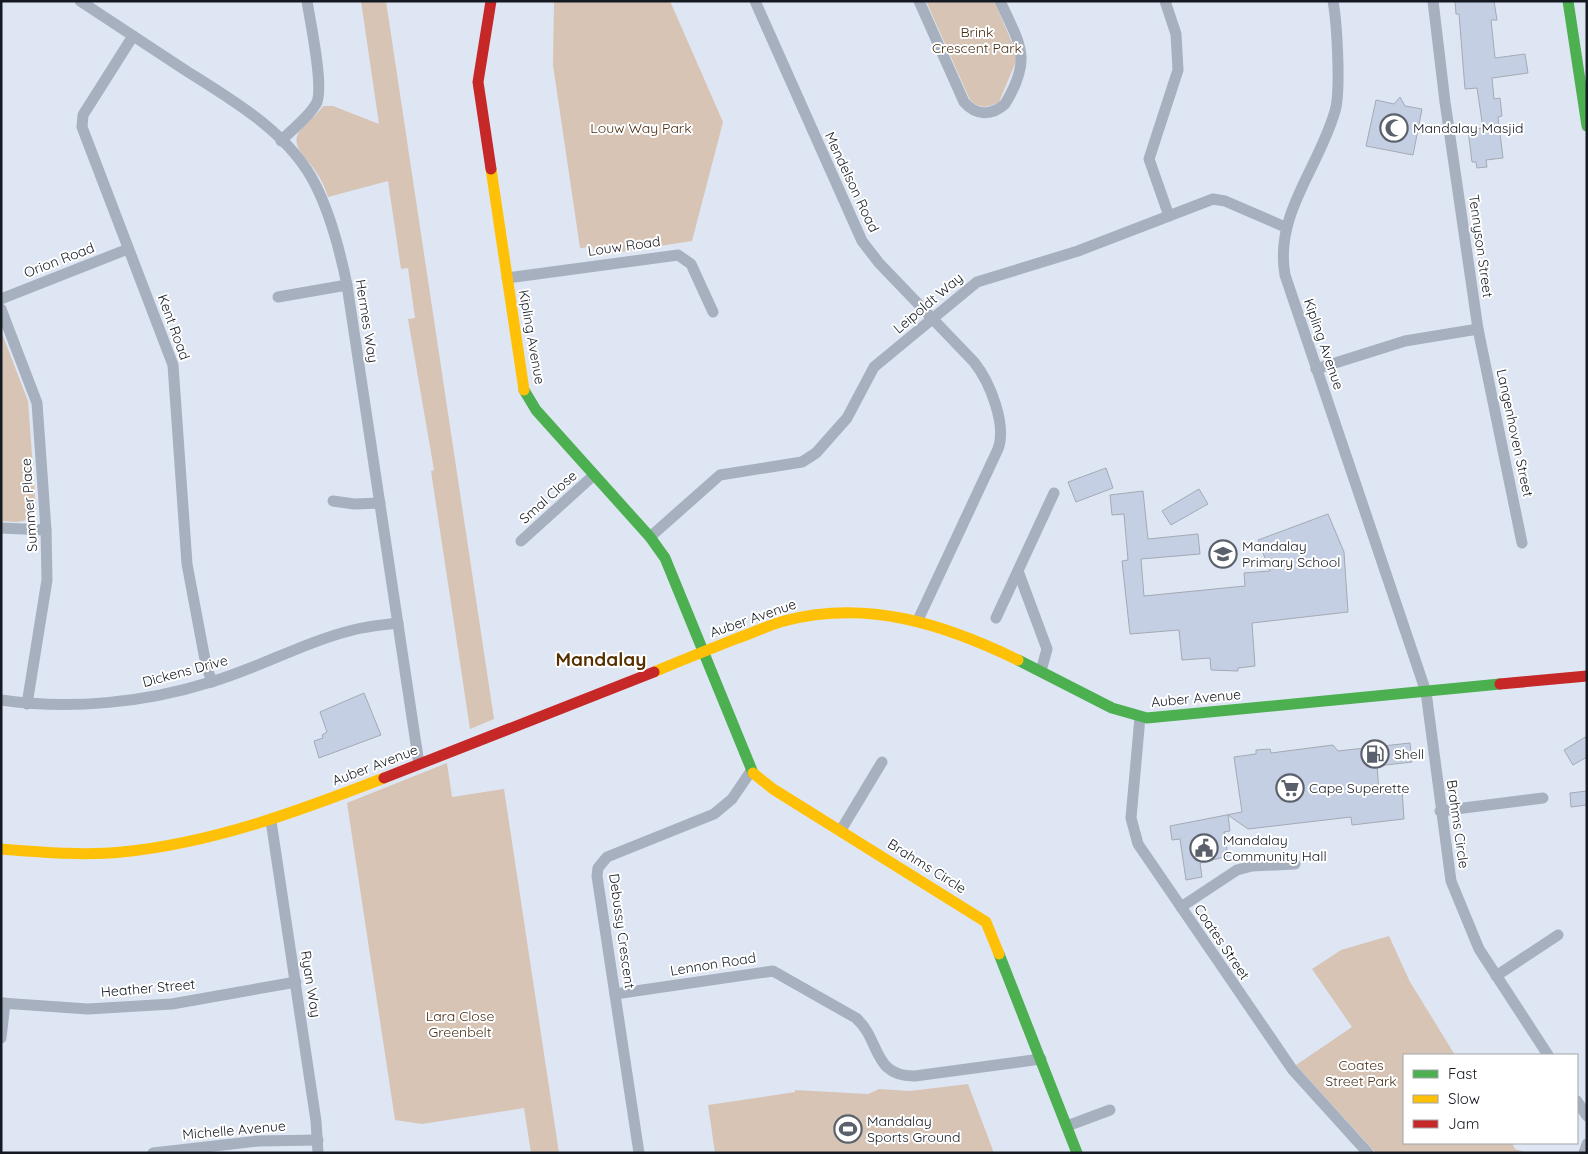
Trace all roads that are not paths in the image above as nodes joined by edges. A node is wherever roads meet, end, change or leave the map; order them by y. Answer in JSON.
{"nodes":[{"id":1,"x":80,"y":1,"type":"edge"},
{"id":2,"x":307,"y":1,"type":"edge"},
{"id":3,"x":491,"y":1,"type":"edge"},
{"id":4,"x":755,"y":1,"type":"edge"},
{"id":5,"x":919,"y":1,"type":"edge"},
{"id":6,"x":1000,"y":1,"type":"edge"},
{"id":7,"x":1164,"y":1,"type":"edge"},
{"id":8,"x":1333,"y":1,"type":"edge"},
{"id":9,"x":1433,"y":1,"type":"edge"},
{"id":10,"x":1568,"y":1,"type":"edge"},
{"id":11,"x":133,"y":36,"type":"junction"},
{"id":12,"x":1587,"y":126,"type":"edge"},
{"id":13,"x":281,"y":140,"type":"junction"},
{"id":14,"x":1169,"y":216,"type":"junction"},
{"id":15,"x":1286,"y":227,"type":"junction"},
{"id":16,"x":128,"y":249,"type":"junction"},
{"id":17,"x":507,"y":278,"type":"junction"},
{"id":18,"x":347,"y":285,"type":"junction"},
{"id":19,"x":278,"y":297,"type":"dead end"},
{"id":20,"x":1,"y":299,"type":"edge"},
{"id":21,"x":1,"y":309,"type":"edge"},
{"id":22,"x":713,"y":312,"type":"dead end"},
{"id":23,"x":932,"y":318,"type":"junction"},
{"id":24,"x":1478,"y":329,"type":"junction"},
{"id":25,"x":1316,"y":369,"type":"junction"},
{"id":26,"x":594,"y":475,"type":"junction"},
{"id":27,"x":1054,"y":493,"type":"dead end"},
{"id":28,"x":333,"y":501,"type":"dead end"},
{"id":29,"x":380,"y":503,"type":"junction"},
{"id":30,"x":1,"y":528,"type":"edge"},
{"id":31,"x":46,"y":530,"type":"junction"},
{"id":32,"x":650,"y":537,"type":"junction"},
{"id":33,"x":521,"y":541,"type":"dead end"},
{"id":34,"x":1522,"y":544,"type":"dead end"},
{"id":35,"x":1018,"y":571,"type":"junction"},
{"id":36,"x":996,"y":618,"type":"dead end"},
{"id":37,"x":918,"y":620,"type":"junction"},
{"id":38,"x":398,"y":623,"type":"junction"},
{"id":39,"x":702,"y":652,"type":"junction"},
{"id":40,"x":1041,"y":671,"type":"junction"},
{"id":41,"x":1587,"y":676,"type":"edge"},
{"id":42,"x":212,"y":682,"type":"junction"},
{"id":43,"x":1426,"y":692,"type":"junction"},
{"id":44,"x":1,"y":700,"type":"edge"},
{"id":45,"x":27,"y":704,"type":"junction"},
{"id":46,"x":1140,"y":717,"type":"junction"},
{"id":47,"x":882,"y":762,"type":"dead end"},
{"id":48,"x":419,"y":764,"type":"junction"},
{"id":49,"x":751,"y":771,"type":"junction"},
{"id":50,"x":1543,"y":798,"type":"dead end"},
{"id":51,"x":1440,"y":810,"type":"junction"},
{"id":52,"x":271,"y":821,"type":"junction"},
{"id":53,"x":841,"y":830,"type":"junction"},
{"id":54,"x":1,"y":848,"type":"edge"},
{"id":55,"x":1295,"y":864,"type":"dead end"},
{"id":56,"x":1181,"y":907,"type":"junction"},
{"id":57,"x":1558,"y":935,"type":"dead end"},
{"id":58,"x":1496,"y":976,"type":"junction"},
{"id":59,"x":296,"y":982,"type":"junction"},
{"id":60,"x":615,"y":994,"type":"junction"},
{"id":61,"x":3,"y":1003,"type":"edge"},
{"id":62,"x":1,"y":1038,"type":"edge"},
{"id":63,"x":1547,"y":1054,"type":"edge"},
{"id":64,"x":1041,"y":1059,"type":"junction"},
{"id":65,"x":1578,"y":1102,"type":"edge"},
{"id":66,"x":1110,"y":1110,"type":"dead end"},
{"id":67,"x":1587,"y":1116,"type":"edge"},
{"id":68,"x":1067,"y":1126,"type":"junction"},
{"id":69,"x":318,"y":1140,"type":"junction"},
{"id":70,"x":1587,"y":1144,"type":"edge"},
{"id":71,"x":153,"y":1153,"type":"edge"},
{"id":72,"x":318,"y":1153,"type":"edge"},
{"id":73,"x":638,"y":1153,"type":"edge"},
{"id":74,"x":1077,"y":1153,"type":"edge"},
{"id":75,"x":1368,"y":1153,"type":"edge"},
{"id":76,"x":1584,"y":1153,"type":"edge"}],
"edges":[{"from":1,"to":11,"type":"street","name":"Hermes Way"},
{"from":2,"to":13,"type":"street"},
{"from":3,"to":17,"type":"street","name":"Kipling Avenue"},
{"from":4,"to":23,"type":"street","name":"Mendelson Road"},
{"from":5,"to":6,"type":"street"},
{"from":7,"to":14,"type":"street"},
{"from":8,"to":15,"type":"street","name":"Kipling Avenue"},
{"from":9,"to":24,"type":"street","name":"Tennyson Street"},
{"from":10,"to":12,"type":"street"},
{"from":11,"to":13,"type":"street","name":"Hermes Way"},
{"from":11,"to":16,"type":"street","name":"Kent Road"},
{"from":13,"to":18,"type":"street","name":"Hermes Way"},
{"from":14,"to":15,"type":"street","name":"Leipoldt Way"},
{"from":14,"to":23,"type":"street","name":"Leipoldt Way"},
{"from":15,"to":25,"type":"street","name":"Kipling Avenue"},
{"from":16,"to":20,"type":"street","name":"Orion Road"},
{"from":16,"to":42,"type":"street","name":"Kent Road"},
{"from":17,"to":22,"type":"street","name":"Louw Road"},
{"from":17,"to":26,"type":"street","name":"Kipling Avenue"},
{"from":18,"to":19,"type":"street"},
{"from":18,"to":29,"type":"street","name":"Hermes Way"},
{"from":21,"to":31,"type":"street","name":"Summer Place"},
{"from":23,"to":32,"type":"street","name":"Leipoldt Way"},
{"from":23,"to":37,"type":"street","name":"Mendelson Road"},
{"from":24,"to":25,"type":"street"},
{"from":24,"to":34,"type":"street","name":"Langenhoven Street"},
{"from":25,"to":43,"type":"street","name":"Kipling Avenue"},
{"from":26,"to":32,"type":"street","name":"Kipling Avenue"},
{"from":26,"to":33,"type":"street","name":"Smal Close"},
{"from":27,"to":35,"type":"street"},
{"from":28,"to":29,"type":"street"},
{"from":29,"to":38,"type":"street","name":"Hermes Way"},
{"from":30,"to":31,"type":"street"},
{"from":31,"to":45,"type":"street","name":"Summer Place"},
{"from":32,"to":39,"type":"street","name":"Kipling Avenue"},
{"from":35,"to":36,"type":"street"},
{"from":35,"to":40,"type":"street"},
{"from":37,"to":39,"type":"street","name":"Auber Avenue"},
{"from":37,"to":40,"type":"street","name":"Auber Avenue"},
{"from":38,"to":42,"type":"street","name":"Dickens Drive"},
{"from":38,"to":48,"type":"street","name":"Hermes Way"},
{"from":39,"to":48,"type":"street","name":"Auber Avenue"},
{"from":39,"to":49,"type":"street","name":"Brahms Circle"},
{"from":40,"to":46,"type":"street","name":"Auber Avenue"},
{"from":41,"to":43,"type":"street","name":"Auber Avenue"},
{"from":42,"to":45,"type":"street","name":"Dickens Drive"},
{"from":43,"to":46,"type":"street","name":"Auber Avenue"},
{"from":43,"to":51,"type":"street","name":"Brahms Circle"},
{"from":44,"to":45,"type":"street","name":"Dickens Drive"},
{"from":46,"to":56,"type":"street","name":"Coates Street"},
{"from":47,"to":53,"type":"street"},
{"from":48,"to":52,"type":"street","name":"Auber Avenue"},
{"from":49,"to":53,"type":"street","name":"Brahms Circle"},
{"from":49,"to":60,"type":"street","name":"Debussy Crescent"},
{"from":50,"to":51,"type":"street"},
{"from":51,"to":58,"type":"street","name":"Brahms Circle"},
{"from":52,"to":54,"type":"street","name":"Auber Avenue"},
{"from":52,"to":59,"type":"street","name":"Ryan Way"},
{"from":53,"to":64,"type":"street","name":"Brahms Circle"},
{"from":55,"to":56,"type":"street"},
{"from":56,"to":75,"type":"street","name":"Coates Street"},
{"from":57,"to":58,"type":"street"},
{"from":58,"to":63,"type":"street","name":"Brahms Circle"},
{"from":59,"to":61,"type":"street","name":"Heather Street"},
{"from":59,"to":69,"type":"street","name":"Ryan Way"},
{"from":60,"to":64,"type":"street","name":"Lennon Road"},
{"from":60,"to":73,"type":"street","name":"Debussy Crescent"},
{"from":61,"to":62,"type":"street"},
{"from":64,"to":68,"type":"street","name":"Brahms Circle"},
{"from":65,"to":67,"type":"street"},
{"from":66,"to":68,"type":"street"},
{"from":68,"to":74,"type":"street","name":"Brahms Circle"},
{"from":69,"to":71,"type":"street","name":"Michelle Avenue"},
{"from":69,"to":72,"type":"street","name":"Ryan Way"},
{"from":70,"to":76,"type":"street"}]}
